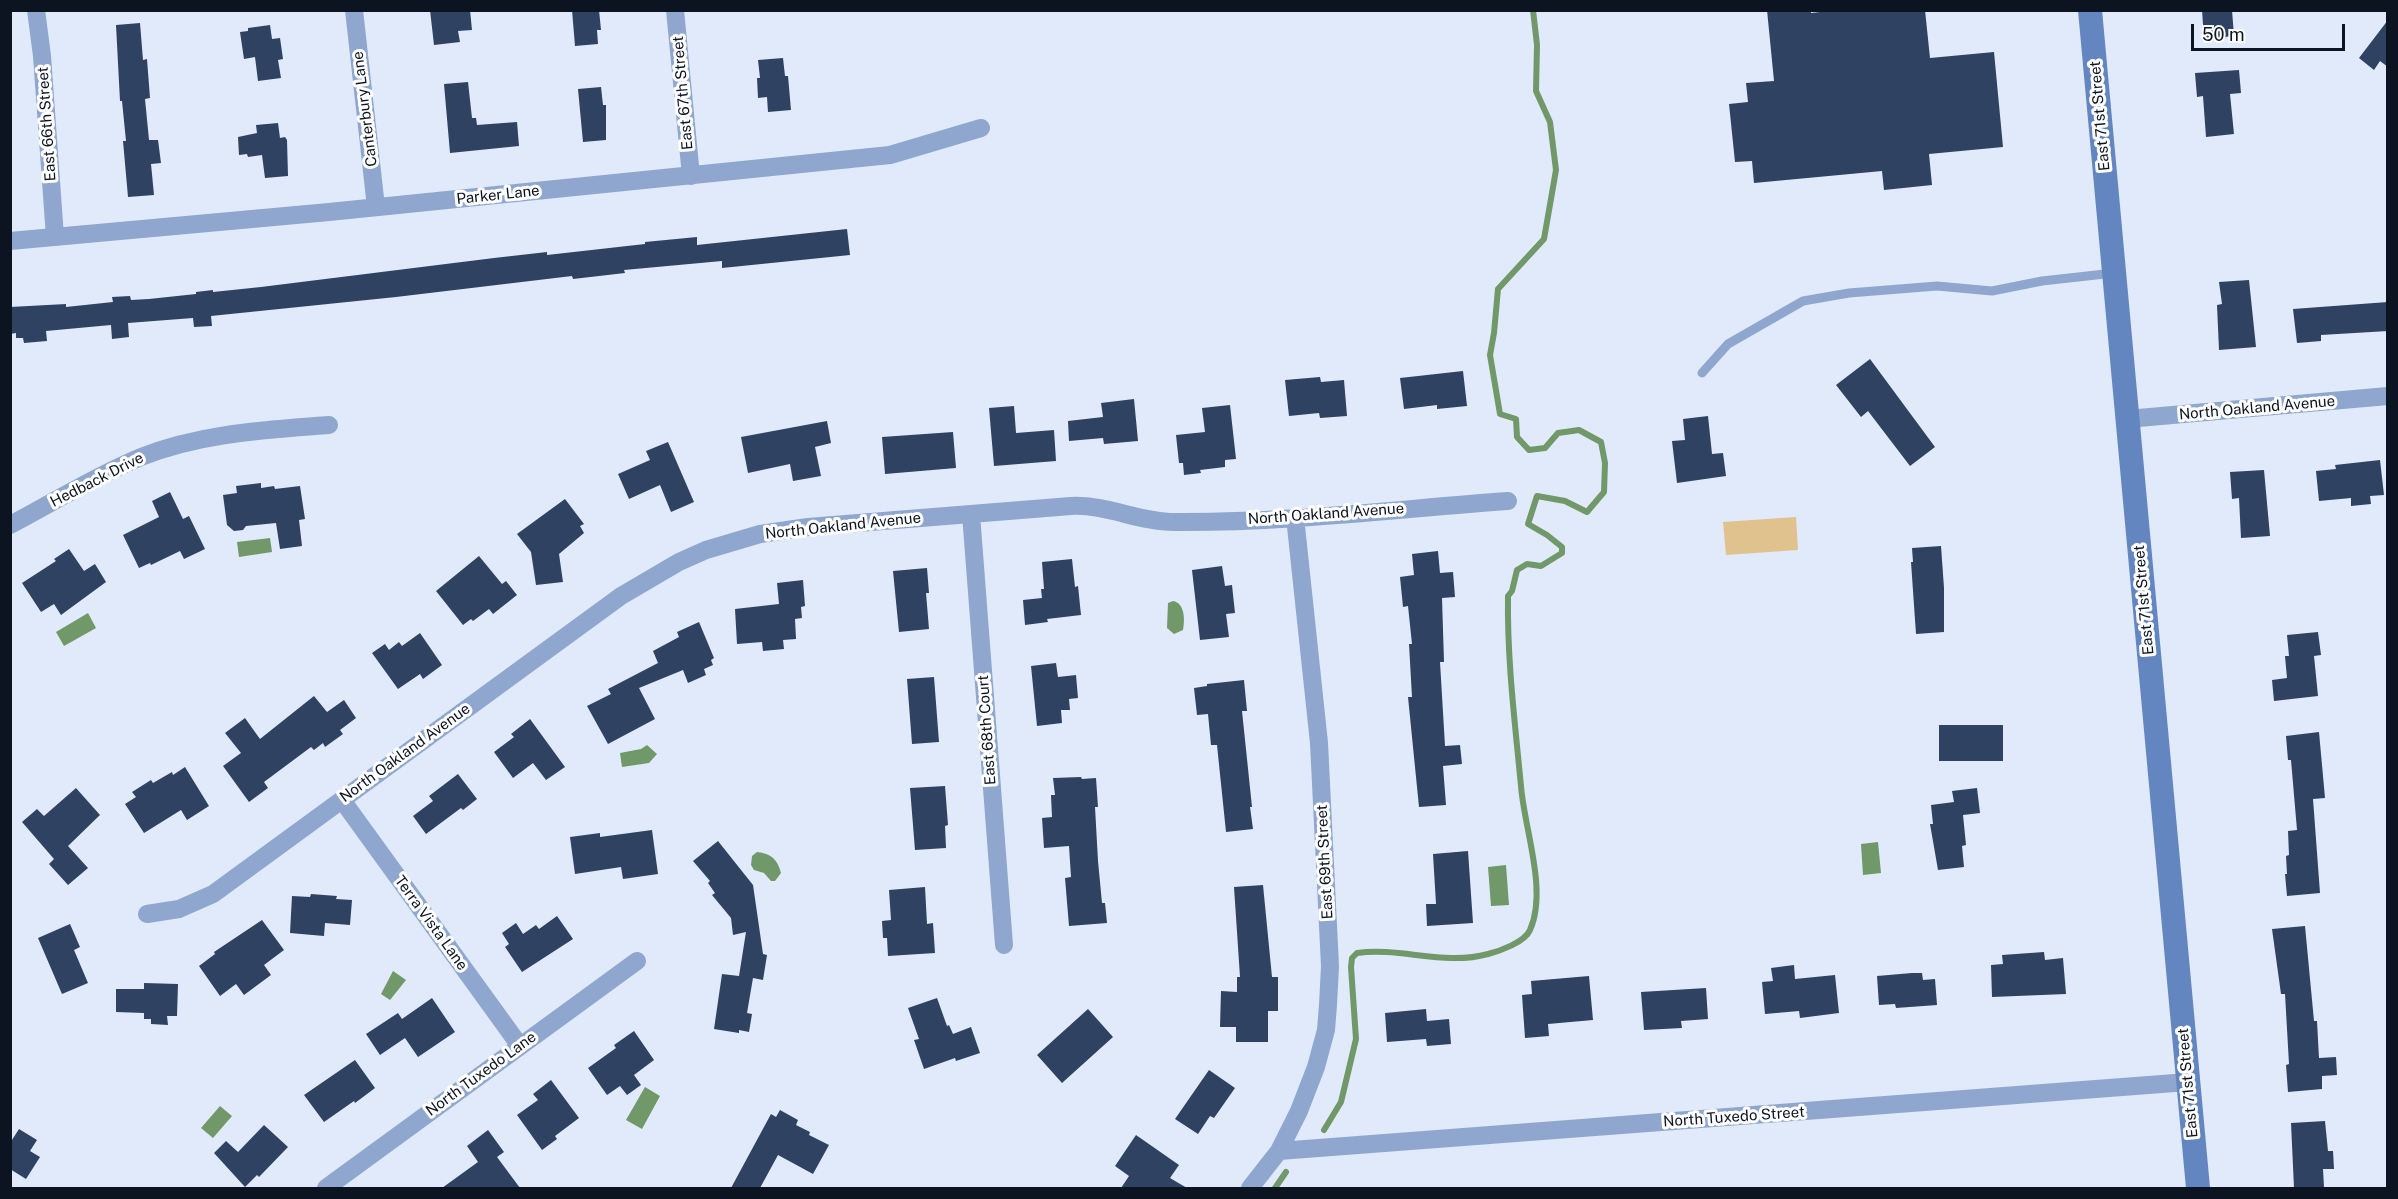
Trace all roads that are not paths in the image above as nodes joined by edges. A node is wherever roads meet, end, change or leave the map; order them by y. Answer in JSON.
{"nodes":[{"id":1,"x":36,"y":10,"type":"edge"},
{"id":2,"x":354,"y":10,"type":"edge"},
{"id":3,"x":675,"y":10,"type":"edge"},
{"id":4,"x":2090,"y":10,"type":"edge"},
{"id":5,"x":981,"y":128,"type":"dead end"},
{"id":6,"x":691,"y":176,"type":"junction"},
{"id":7,"x":376,"y":207,"type":"junction"},
{"id":8,"x":55,"y":237,"type":"junction"},
{"id":9,"x":10,"y":241,"type":"edge"},
{"id":10,"x":2114,"y":273,"type":"junction"},
{"id":11,"x":1702,"y":373,"type":"dead end"},
{"id":12,"x":2388,"y":396,"type":"edge"},
{"id":13,"x":2127,"y":419,"type":"junction"},
{"id":14,"x":329,"y":425,"type":"dead end"},
{"id":15,"x":1508,"y":501,"type":"dead end"},
{"id":16,"x":971,"y":514,"type":"junction"},
{"id":17,"x":1295,"y":517,"type":"junction"},
{"id":18,"x":10,"y":525,"type":"edge"},
{"id":19,"x":342,"y":800,"type":"junction"},
{"id":20,"x":147,"y":914,"type":"dead end"},
{"id":21,"x":1004,"y":945,"type":"dead end"},
{"id":22,"x":637,"y":961,"type":"dead end"},
{"id":23,"x":520,"y":1046,"type":"junction"},
{"id":24,"x":2188,"y":1082,"type":"junction"},
{"id":25,"x":1280,"y":1151,"type":"junction"},
{"id":26,"x":326,"y":1188,"type":"edge"},
{"id":27,"x":1250,"y":1188,"type":"edge"},
{"id":28,"x":2198,"y":1188,"type":"edge"}],
"edges":[{"from":1,"to":8,"type":"street","name":"East 66th Street"},
{"from":2,"to":7,"type":"street","name":"Canterbury Lane"},
{"from":3,"to":6,"type":"street","name":"East 67th Street"},
{"from":4,"to":10,"type":"main road","name":"East 71st Street"},
{"from":5,"to":6,"type":"street","name":"Parker Lane"},
{"from":6,"to":7,"type":"street","name":"Parker Lane"},
{"from":7,"to":8,"type":"street","name":"Parker Lane"},
{"from":8,"to":9,"type":"street","name":"Parker Lane"},
{"from":10,"to":11,"type":"lane"},
{"from":10,"to":13,"type":"main road","name":"East 71st Street"},
{"from":12,"to":13,"type":"street","name":"North Oakland Avenue"},
{"from":13,"to":24,"type":"main road","name":"East 71st Street"},
{"from":14,"to":18,"type":"street","name":"Hedback Drive"},
{"from":15,"to":17,"type":"street","name":"North Oakland Avenue"},
{"from":16,"to":17,"type":"street","name":"North Oakland Avenue"},
{"from":16,"to":19,"type":"street","name":"North Oakland Avenue"},
{"from":16,"to":21,"type":"street","name":"East 68th Court"},
{"from":17,"to":25,"type":"street","name":"East 69th Street"},
{"from":19,"to":20,"type":"street","name":"North Oakland Avenue"},
{"from":19,"to":23,"type":"street","name":"Terra Vista Lane"},
{"from":22,"to":23,"type":"street","name":"North Tuxedo Lane"},
{"from":23,"to":26,"type":"street","name":"North Tuxedo Lane"},
{"from":24,"to":25,"type":"street","name":"North Tuxedo Street"},
{"from":24,"to":28,"type":"main road","name":"East 71st Street"},
{"from":25,"to":27,"type":"street","name":"East 69th Street"}]}
